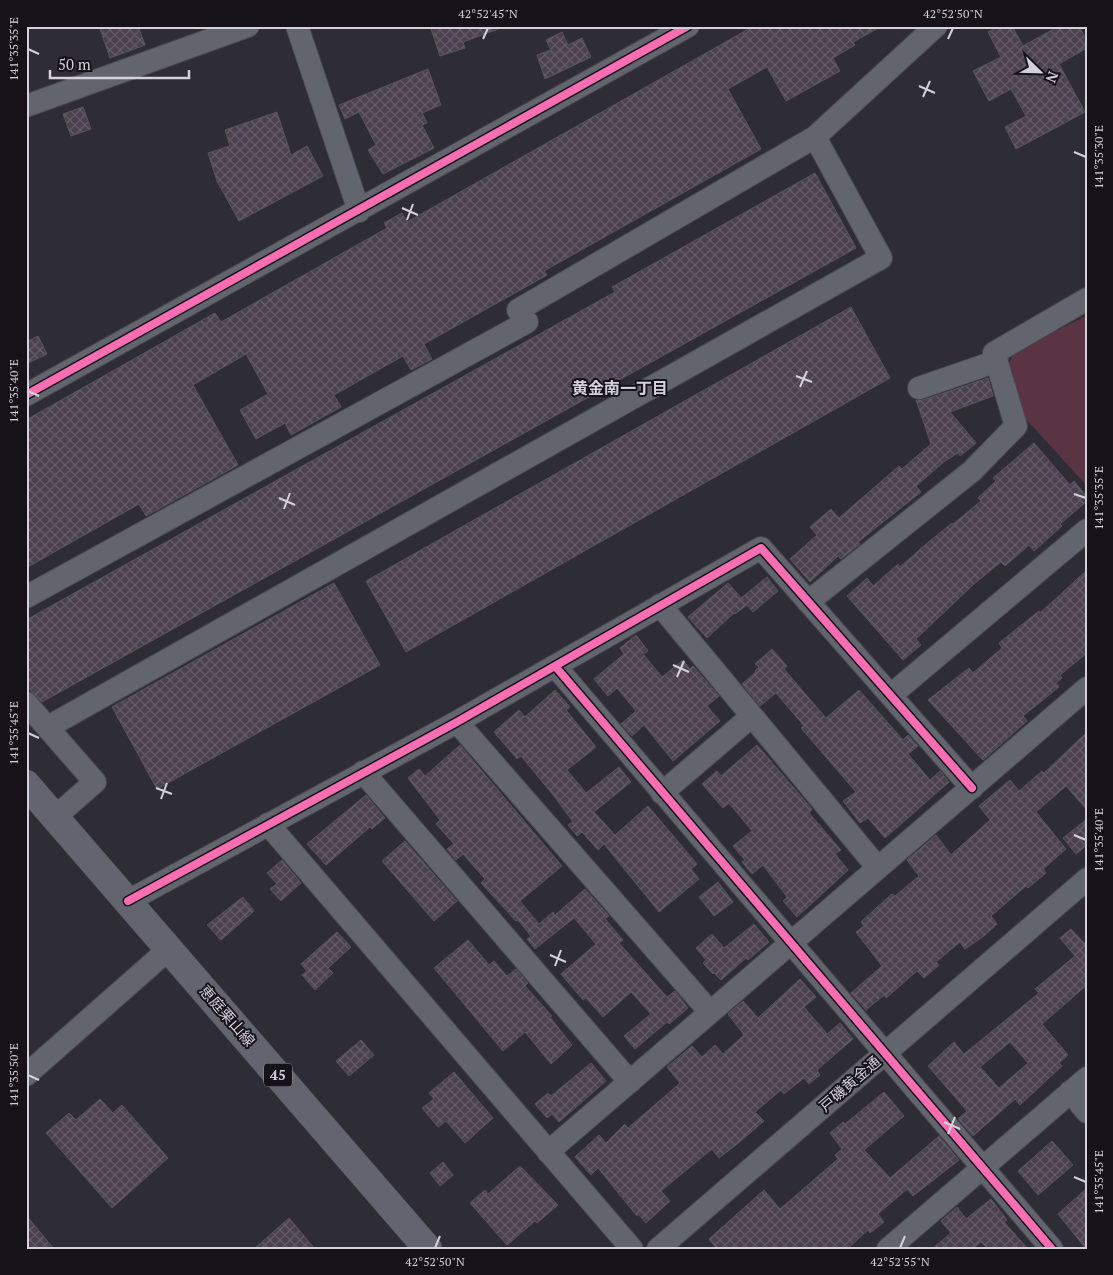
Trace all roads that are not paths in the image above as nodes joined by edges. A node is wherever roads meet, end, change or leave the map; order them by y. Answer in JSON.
{"nodes":[{"id":1,"x":248,"y":26,"type":"edge"},
{"id":2,"x":297,"y":26,"type":"edge"},
{"id":3,"x":688,"y":26,"type":"edge"},
{"id":4,"x":936,"y":26,"type":"edge"},
{"id":5,"x":26,"y":106,"type":"edge"},
{"id":6,"x":815,"y":137,"type":"junction"},
{"id":7,"x":359,"y":211,"type":"junction"},
{"id":8,"x":1087,"y":300,"type":"edge"},
{"id":9,"x":997,"y":361,"type":"junction"},
{"id":10,"x":919,"y":388,"type":"dead end"},
{"id":11,"x":26,"y":395,"type":"edge"},
{"id":12,"x":1087,"y":530,"type":"edge"},
{"id":13,"x":26,"y":597,"type":"edge"},
{"id":14,"x":808,"y":602,"type":"junction"},
{"id":15,"x":660,"y":605,"type":"junction"},
{"id":16,"x":555,"y":666,"type":"junction"},
{"id":17,"x":1087,"y":688,"type":"edge"},
{"id":18,"x":891,"y":695,"type":"junction"},
{"id":19,"x":26,"y":703,"type":"edge"},
{"id":20,"x":752,"y":716,"type":"junction"},
{"id":21,"x":457,"y":722,"type":"junction"},
{"id":22,"x":48,"y":727,"type":"junction"},
{"id":23,"x":363,"y":772,"type":"junction"},
{"id":24,"x":26,"y":784,"type":"edge"},
{"id":25,"x":972,"y":788,"type":"junction"},
{"id":26,"x":662,"y":793,"type":"junction"},
{"id":27,"x":54,"y":817,"type":"junction"},
{"id":28,"x":268,"y":824,"type":"junction"},
{"id":29,"x":878,"y":868,"type":"junction"},
{"id":30,"x":1087,"y":879,"type":"edge"},
{"id":31,"x":128,"y":901,"type":"junction"},
{"id":32,"x":789,"y":943,"type":"junction"},
{"id":33,"x":169,"y":949,"type":"junction"},
{"id":34,"x":710,"y":1012,"type":"junction"},
{"id":35,"x":884,"y":1054,"type":"junction"},
{"id":36,"x":26,"y":1074,"type":"edge"},
{"id":37,"x":1087,"y":1078,"type":"edge"},
{"id":38,"x":630,"y":1082,"type":"junction"},
{"id":39,"x":1070,"y":1092,"type":"junction"},
{"id":40,"x":1087,"y":1112,"type":"edge"},
{"id":41,"x":548,"y":1152,"type":"junction"},
{"id":42,"x":982,"y":1167,"type":"junction"},
{"id":43,"x":895,"y":1246,"type":"edge"},
{"id":44,"x":428,"y":1249,"type":"edge"},
{"id":45,"x":632,"y":1249,"type":"edge"},
{"id":46,"x":658,"y":1249,"type":"edge"},
{"id":47,"x":1052,"y":1249,"type":"edge"}],
"edges":[{"from":1,"to":5,"type":"street"},
{"from":2,"to":7,"type":"street"},
{"from":3,"to":7,"type":"street"},
{"from":4,"to":6,"type":"street"},
{"from":6,"to":13,"type":"street"},
{"from":6,"to":22,"type":"street"},
{"from":7,"to":11,"type":"street"},
{"from":8,"to":9,"type":"street"},
{"from":9,"to":10,"type":"street"},
{"from":9,"to":14,"type":"street"},
{"from":12,"to":18,"type":"street"},
{"from":14,"to":15,"type":"street"},
{"from":14,"to":18,"type":"street"},
{"from":15,"to":16,"type":"street"},
{"from":15,"to":20,"type":"street"},
{"from":16,"to":21,"type":"street"},
{"from":16,"to":26,"type":"street"},
{"from":17,"to":25,"type":"street"},
{"from":18,"to":25,"type":"street"},
{"from":19,"to":22,"type":"street"},
{"from":20,"to":26,"type":"street"},
{"from":20,"to":29,"type":"street"},
{"from":21,"to":23,"type":"street"},
{"from":21,"to":34,"type":"street"},
{"from":22,"to":27,"type":"street"},
{"from":23,"to":28,"type":"street"},
{"from":23,"to":38,"type":"street"},
{"from":24,"to":27,"type":"main road","name":"恵庭栗山線","number":"45"},
{"from":25,"to":29,"type":"street"},
{"from":26,"to":32,"type":"street"},
{"from":27,"to":31,"type":"main road","name":"恵庭栗山線","number":"45"},
{"from":28,"to":31,"type":"street"},
{"from":28,"to":41,"type":"street"},
{"from":29,"to":32,"type":"street"},
{"from":30,"to":35,"type":"street","name":"戸磯黄金通"},
{"from":31,"to":33,"type":"main road","name":"恵庭栗山線","number":"45"},
{"from":32,"to":34,"type":"street"},
{"from":32,"to":35,"type":"street"},
{"from":33,"to":36,"type":"street"},
{"from":33,"to":44,"type":"main road","name":"恵庭栗山線","number":"45"},
{"from":34,"to":38,"type":"street"},
{"from":35,"to":42,"type":"street"},
{"from":35,"to":46,"type":"street","name":"戸磯黄金通"},
{"from":37,"to":39,"type":"street"},
{"from":38,"to":41,"type":"street"},
{"from":39,"to":40,"type":"street"},
{"from":39,"to":42,"type":"street"},
{"from":41,"to":45,"type":"street"},
{"from":42,"to":43,"type":"street"},
{"from":42,"to":47,"type":"street"}]}
